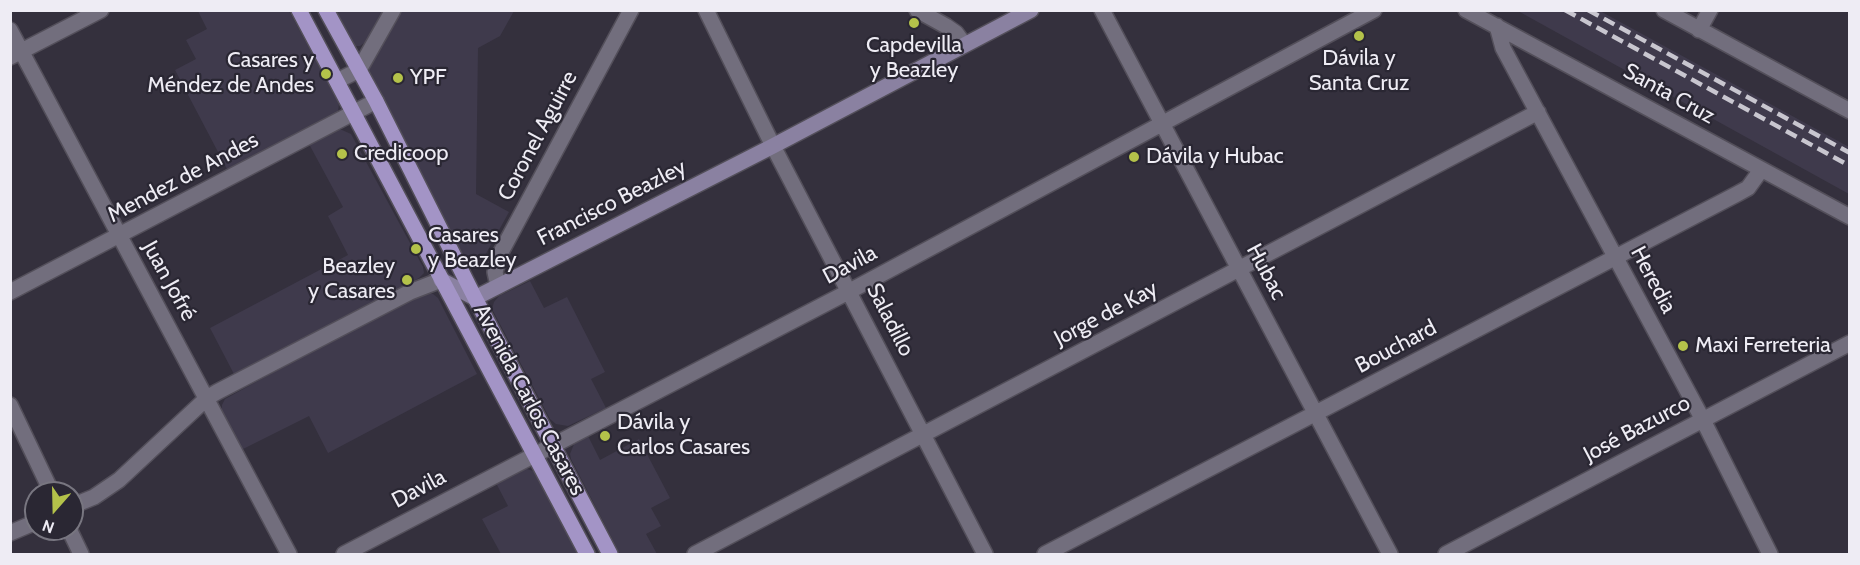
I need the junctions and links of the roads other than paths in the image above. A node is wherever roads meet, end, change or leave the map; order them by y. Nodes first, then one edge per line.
1 (101, 10) edge
2 (299, 10) edge
3 (326, 10) edge
4 (393, 10) edge
5 (631, 10) edge
6 (706, 10) edge
7 (917, 10) edge
8 (1031, 10) edge
9 (1102, 10) edge
10 (1374, 10) edge
11 (1466, 10) edge
12 (1664, 10) edge
13 (1710, 10) edge
14 (1497, 27) junction
15 (10, 30) edge
16 (1699, 30) junction
17 (964, 44) junction
18 (16, 54) edge
19 (359, 70) junction
20 (337, 81) junction
21 (376, 101) junction
22 (1850, 111) edge
23 (1538, 112) junction
24 (354, 113) junction
25 (1162, 126) junction
26 (773, 146) junction
27 (1761, 170) junction
28 (1850, 217) edge
29 (119, 237) junction
30 (1615, 256) junction
31 (1239, 269) junction
32 (441, 280) junction
33 (498, 286) junction
34 (850, 291) junction
35 (10, 292) edge
36 (475, 298) junction
37 (1850, 343) edge
38 (207, 398) junction
39 (10, 405) edge
40 (1315, 415) junction
41 (1703, 420) junction
42 (924, 435) junction
43 (552, 445) junction
44 (532, 455) junction
45 (46, 481) edge
46 (84, 501) edge
47 (24, 527) edge
48 (10, 533) edge
49 (75, 541) edge
50 (81, 555) edge
51 (289, 555) edge
52 (344, 555) edge
53 (587, 555) edge
54 (610, 555) edge
55 (695, 555) edge
56 (985, 555) edge
57 (1045, 555) edge
58 (1390, 555) edge
59 (1446, 555) edge
60 (1770, 555) edge

1 - 18 street
2 - 20 main road, Avenida Carlos Casares
3 - 19 main road, Avenida Carlos Casares
4 - 19 street
5 - 33 street, Coronel Aguirre
6 - 26 street, Saladillo
7 - 17 street
8 - 17 street, Francisco Beazley
9 - 25 street, Hubac
10 - 25 street, Davila
11 - 14 street, Santa Cruz
12 - 16 street
13 - 16 street
14 - 23 street, Heredia
14 - 27 street, Santa Cruz
15 - 18 street, Juan Jofré
16 - 22 street
17 - 26 street, Francisco Beazley
18 - 29 street, Juan Jofré
19 - 20 street
19 - 21 main road, Avenida Carlos Casares
20 - 24 main road, Avenida Carlos Casares
21 - 24 street, Mendez de Andes
21 - 36 main road, Avenida Carlos Casares
23 - 30 street, Heredia
23 - 31 street, Jorge de Kay
24 - 29 street, Mendez de Andes
24 - 32 main road, Avenida Carlos Casares
25 - 31 street, Hubac
25 - 34 street, Davila
26 - 33 street, Francisco Beazley
26 - 34 street, Saladillo
27 - 28 street, Santa Cruz
27 - 30 street, Bouchard
29 - 35 street, Mendez de Andes
29 - 38 street, Juan Jofré
30 - 40 street, Bouchard
30 - 41 street, Heredia
31 - 40 street, Hubac
31 - 42 street, Jorge de Kay
32 - 36 street
32 - 38 street
32 - 44 main road, Avenida Carlos Casares
33 - 36 street, Francisco Beazley
34 - 42 street, Saladillo
34 - 43 street, Davila
36 - 43 main road, Avenida Carlos Casares
37 - 41 street, José Bazurco
38 - 46 street
38 - 51 street, Juan Jofré
39 - 45 street
40 - 57 street, Bouchard
40 - 58 street, Hubac
41 - 59 street, José Bazurco
41 - 60 street, Heredia
42 - 55 street, Jorge de Kay
42 - 56 street, Saladillo
43 - 44 street, Davila
43 - 54 main road, Avenida Carlos Casares
44 - 52 street, Davila
44 - 53 main road, Avenida Carlos Casares
47 - 48 street
49 - 50 street

